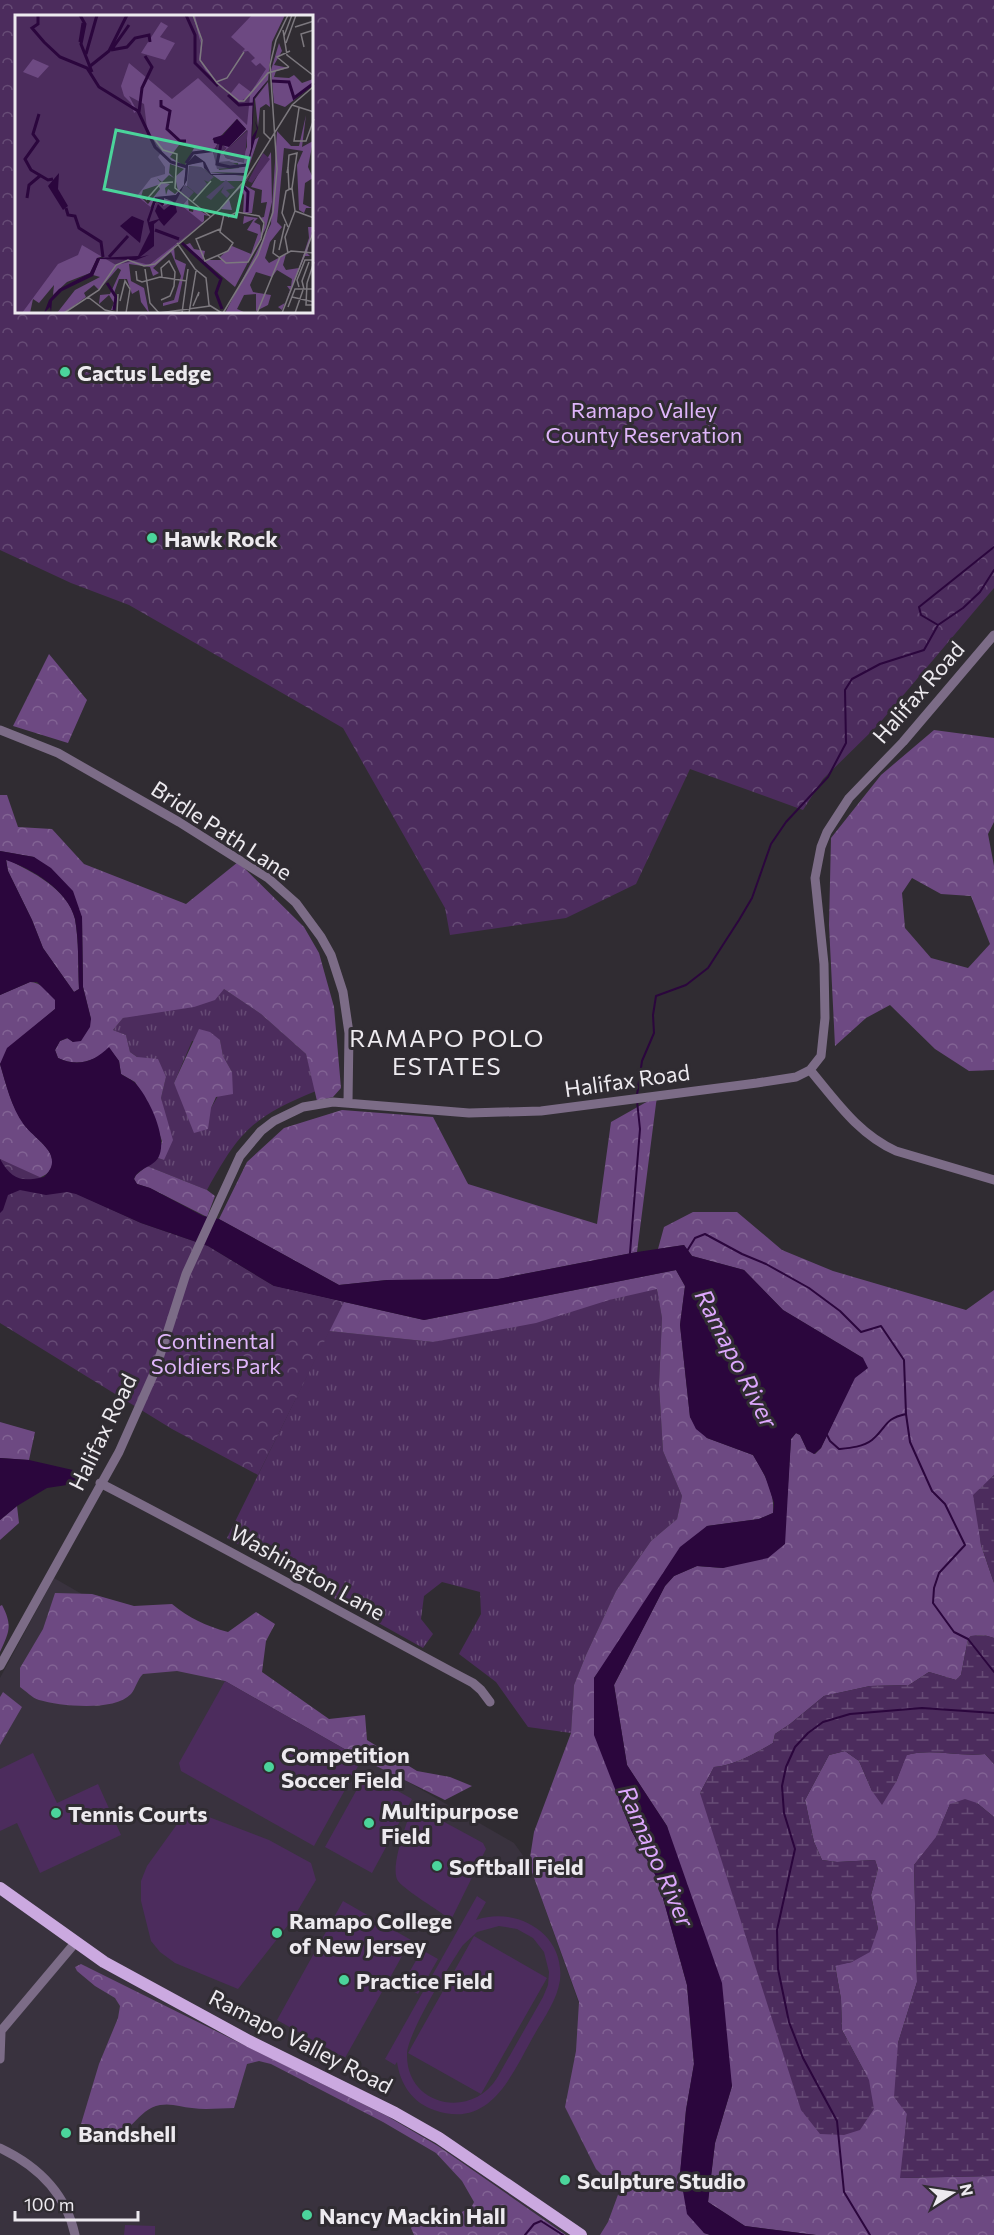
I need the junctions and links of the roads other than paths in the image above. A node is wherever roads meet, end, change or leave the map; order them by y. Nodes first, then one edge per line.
1 (994, 635) edge
2 (0, 730) edge
3 (810, 1070) junction
4 (348, 1102) junction
5 (994, 1180) edge
6 (100, 1484) junction
7 (0, 1666) edge
8 (490, 1702) dead end
9 (0, 1888) edge
10 (75, 1943) junction
11 (0, 2032) edge
12 (0, 2059) edge
13 (0, 2148) edge
14 (75, 2235) edge
15 (581, 2235) edge

1 - 3 street, Halifax Road
2 - 4 street, Bridle Path Lane
3 - 4 street, Halifax Road
3 - 5 street
4 - 6 street, Halifax Road
6 - 7 street, Halifax Road
6 - 8 street, Washington Lane
9 - 10 main road, Ramapo Valley Road
10 - 11 street
10 - 15 main road, Ramapo Valley Road
11 - 12 street
13 - 14 street

